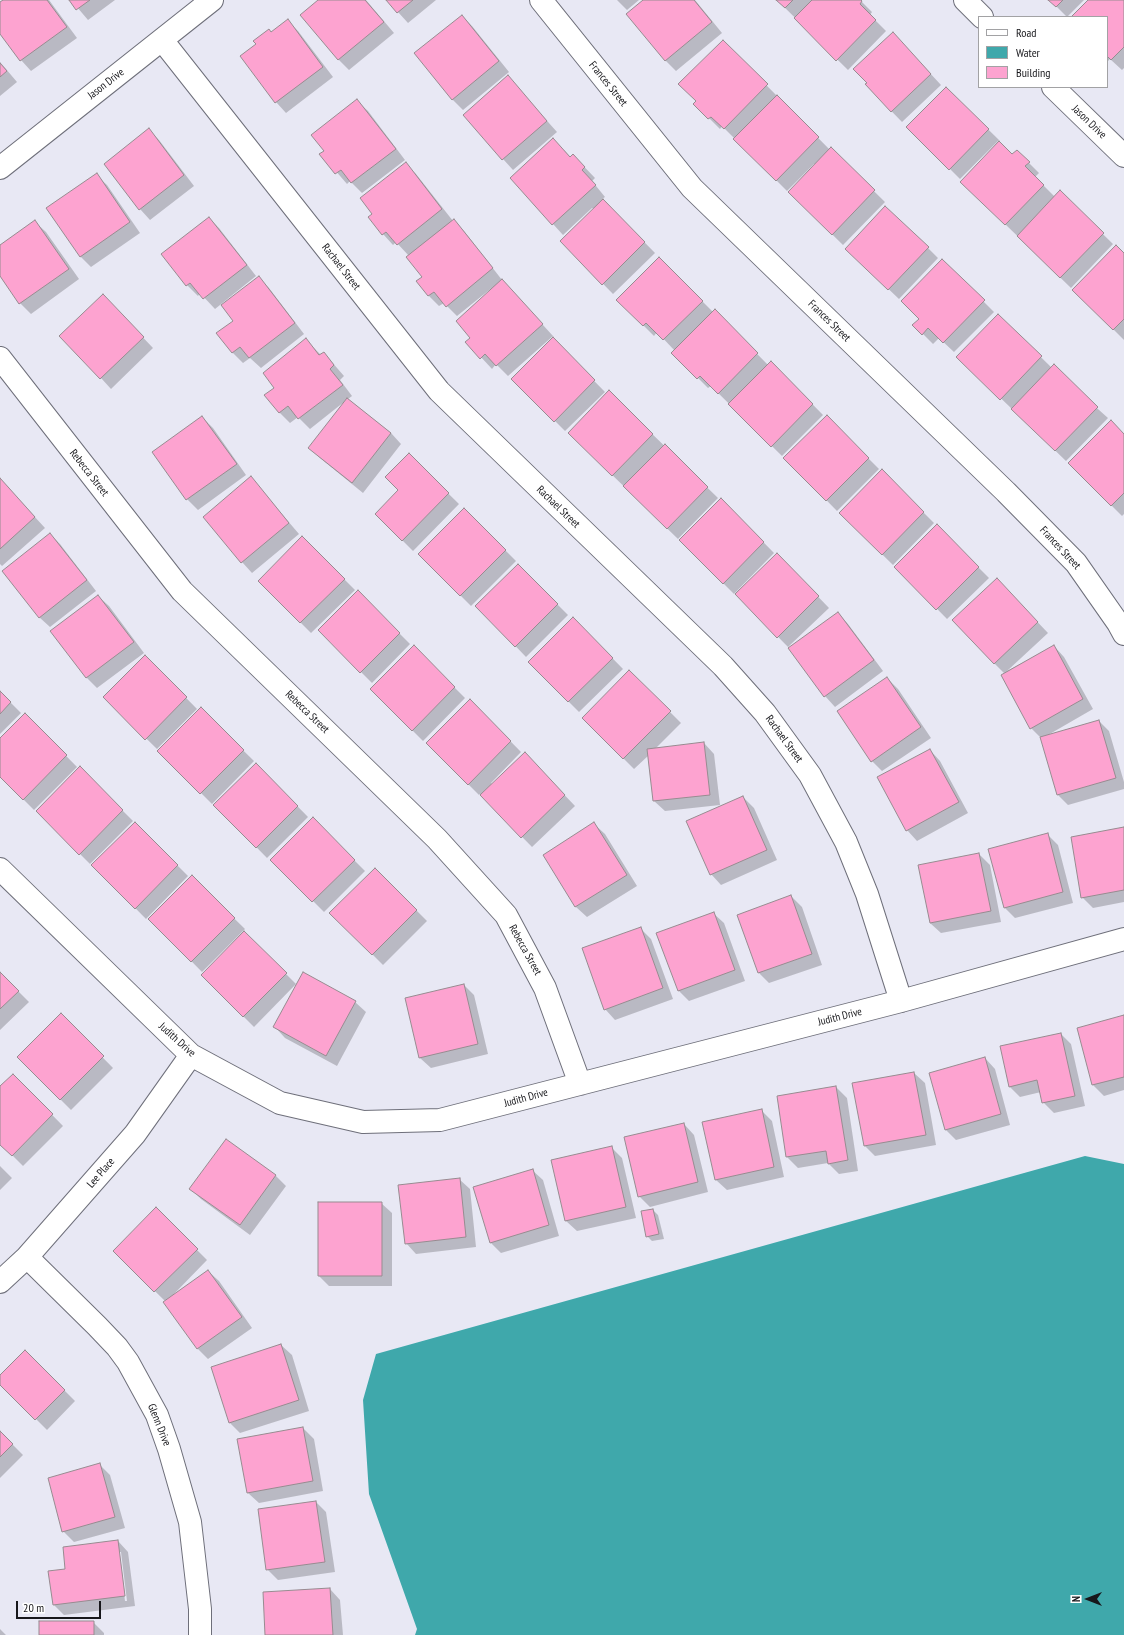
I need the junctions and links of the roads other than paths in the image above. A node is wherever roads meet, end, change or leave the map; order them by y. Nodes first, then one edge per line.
1 (212, 0) edge
2 (541, 0) edge
3 (965, 0) edge
4 (981, 16) edge
5 (162, 40) junction
6 (1054, 88) edge
7 (1124, 156) edge
8 (0, 168) edge
9 (0, 358) edge
10 (1124, 634) edge
11 (0, 868) edge
12 (1124, 939) edge
13 (901, 1001) junction
14 (191, 1055) junction
15 (580, 1084) junction
16 (27, 1257) junction
17 (0, 1282) edge
18 (200, 1635) edge

1 - 5 street, Jason Drive
2 - 10 street, Frances Street
3 - 4 street
5 - 8 street, Jason Drive
5 - 13 street, Rachael Street
6 - 7 street, Jason Drive
9 - 15 street, Rebecca Street
11 - 14 street, Judith Drive
12 - 13 street, Judith Drive
13 - 15 street, Judith Drive
14 - 15 street, Judith Drive
14 - 16 street, Lee Place
16 - 17 street, Lee Place
16 - 18 street, Glenn Drive

